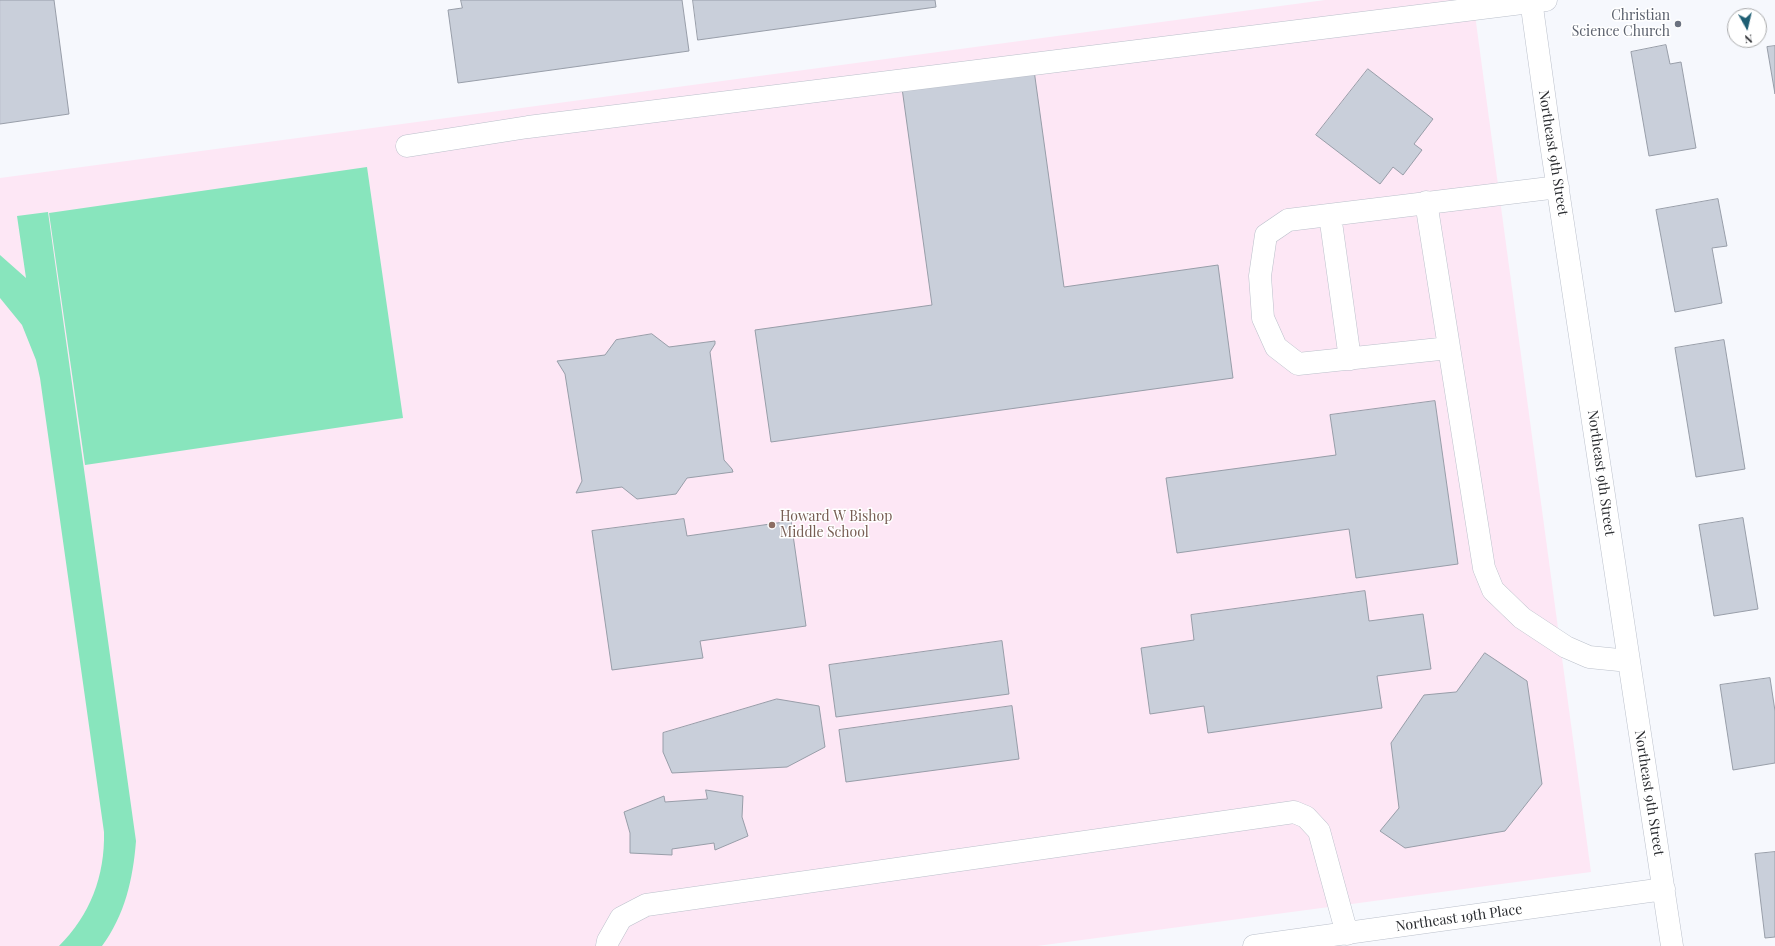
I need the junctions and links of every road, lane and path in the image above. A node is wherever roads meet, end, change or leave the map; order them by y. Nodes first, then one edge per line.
1 (1536, 1) edge
2 (408, 146) dead end
3 (1558, 187) junction
4 (1426, 202) junction
5 (1330, 215) junction
6 (1449, 348) junction
7 (1350, 358) junction
8 (1629, 661) junction
9 (1664, 889) junction
10 (1347, 934) junction
11 (607, 946) edge
12 (1254, 946) edge
13 (1672, 946) edge

1 - 2 street
1 - 3 street, Northeast 9th Street
3 - 4 street
3 - 8 street, Northeast 9th Street
4 - 5 street
4 - 6 street
5 - 7 street
5 - 7 street
6 - 7 street
6 - 8 street
8 - 9 street, Northeast 9th Street
9 - 10 street, Northeast 19th Place
9 - 13 street, Northeast 9th Street
10 - 11 street
10 - 12 street, Northeast 19th Place

